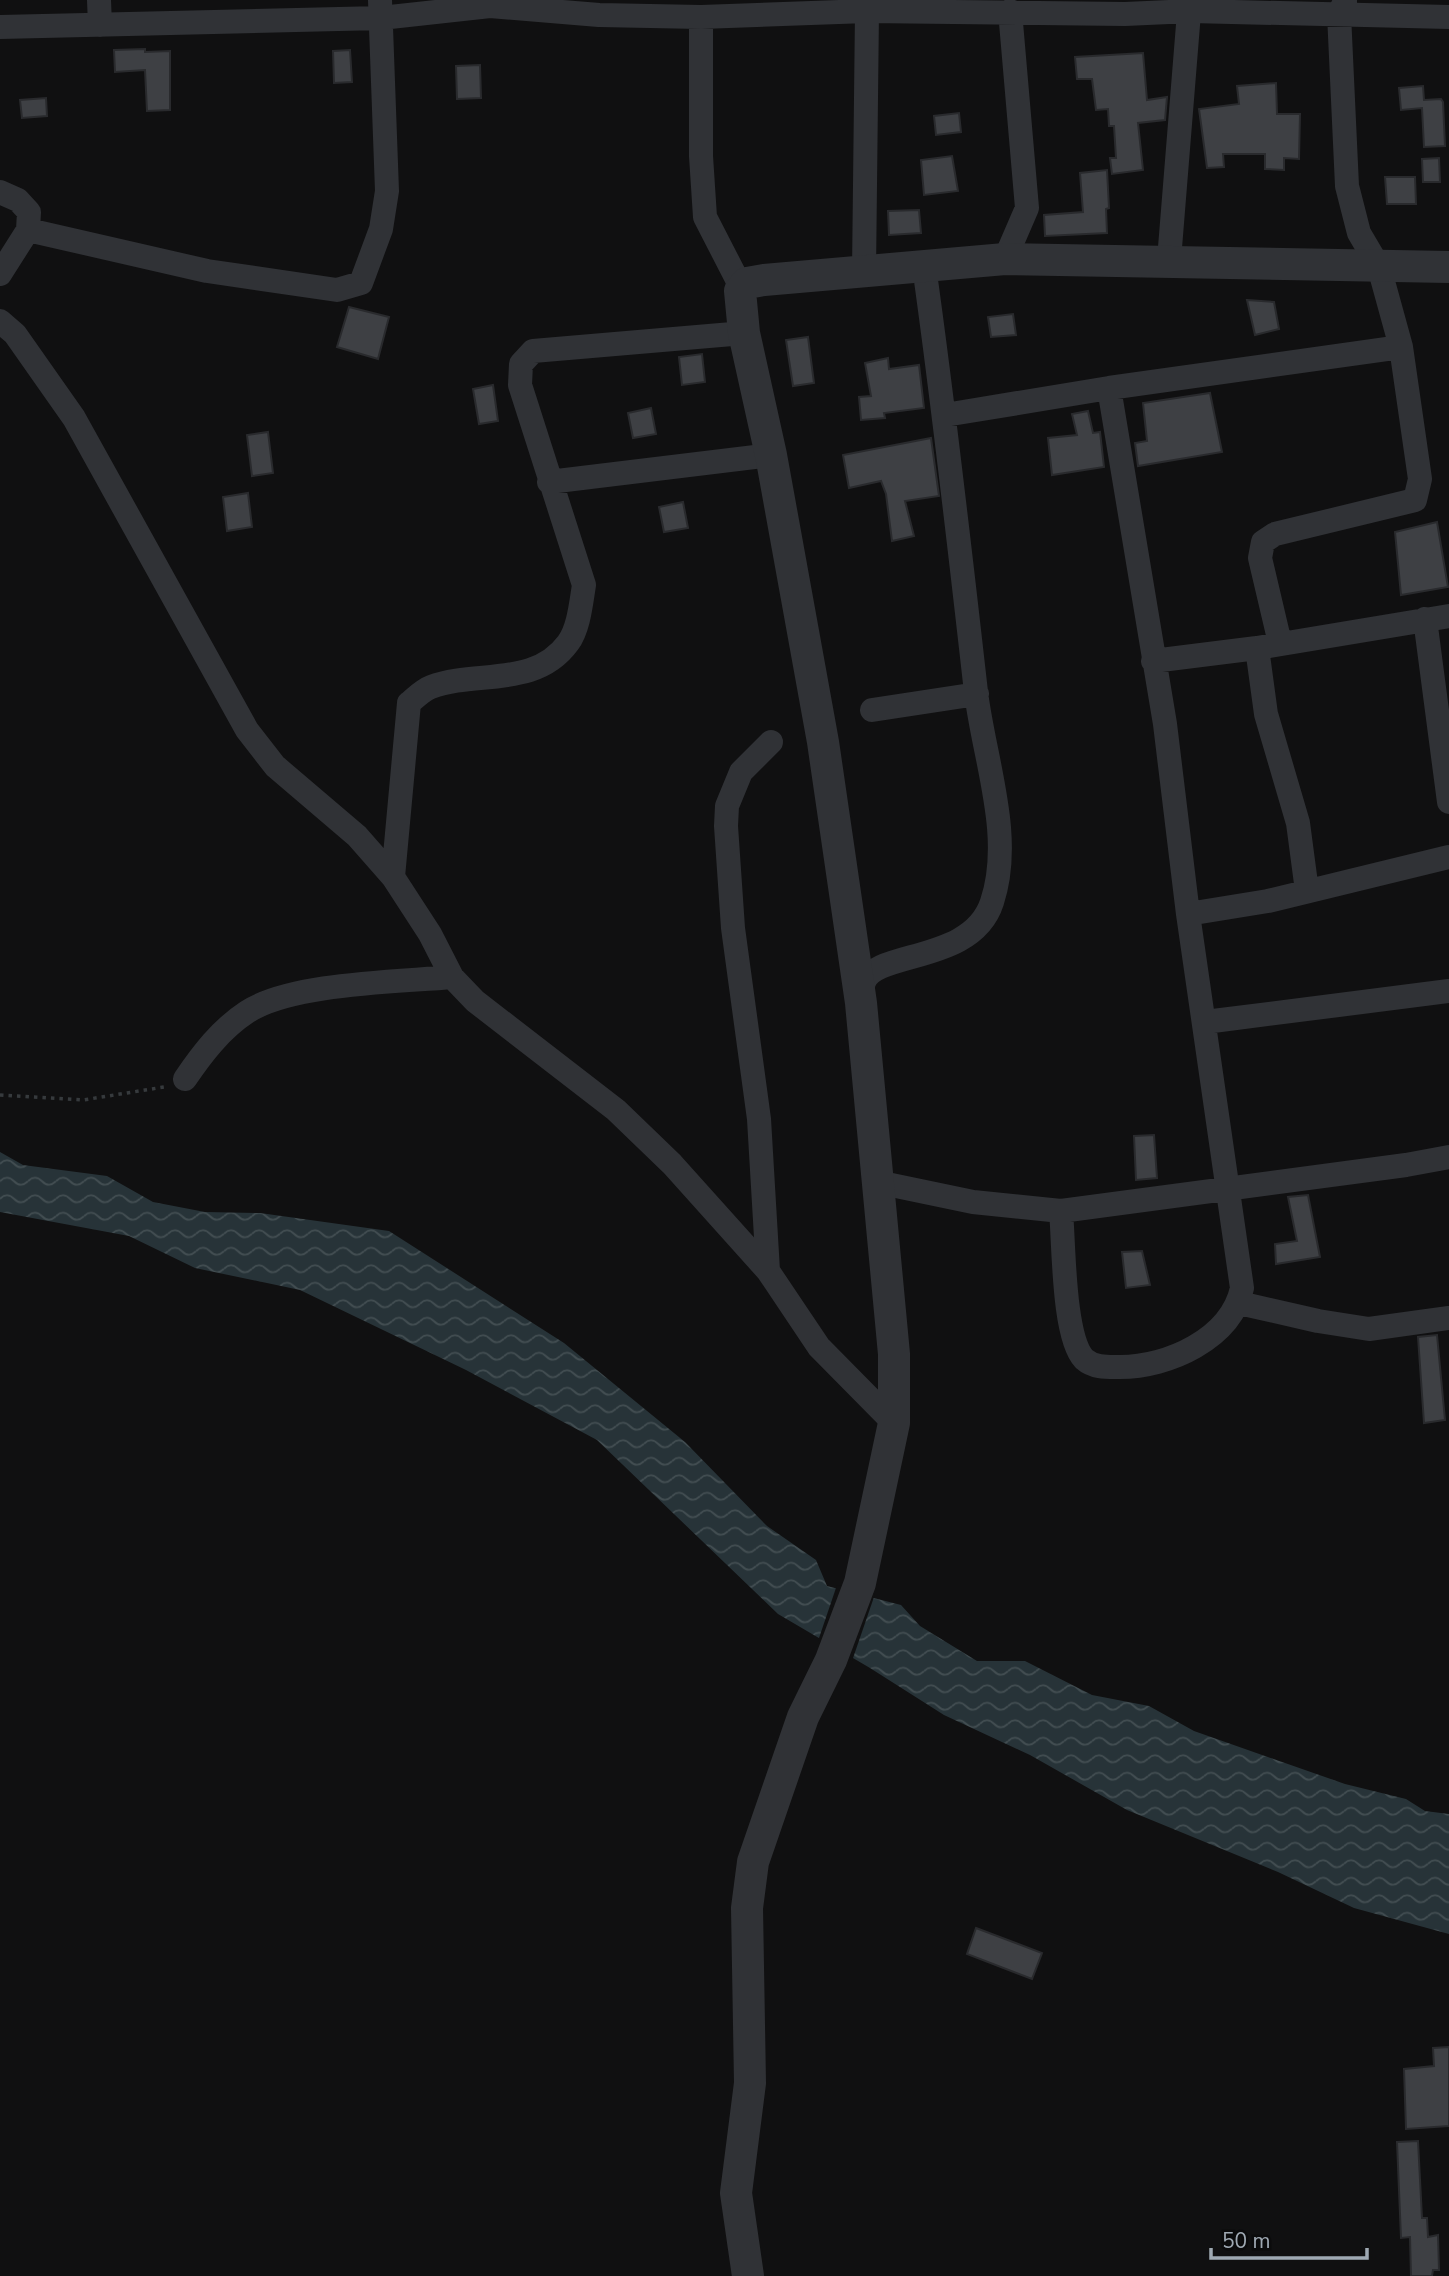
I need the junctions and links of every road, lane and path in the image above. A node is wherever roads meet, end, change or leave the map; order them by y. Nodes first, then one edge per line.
1 (99, 0) edge
2 (1095, 0) edge
3 (1191, 5) edge
4 (1342, 7) edge
5 (597, 8) edge
6 (381, 9) edge
7 (867, 11) junction
8 (1010, 11) junction
9 (1125, 14) junction
10 (701, 17) junction
11 (1449, 17) edge
12 (100, 25) junction
13 (0, 27) edge
14 (0, 192) edge
15 (28, 230) junction
16 (1005, 259) junction
17 (1169, 260) junction
18 (924, 266) junction
19 (1379, 267) junction
20 (1449, 267) edge
21 (864, 272) junction
22 (0, 274) edge
23 (741, 288) junction
24 (0, 321) edge
25 (744, 333) junction
26 (1401, 347) junction
27 (1109, 388) junction
28 (945, 415) junction
29 (771, 455) junction
30 (549, 482) junction
31 (1437, 617) edge
32 (1268, 646) junction
33 (1153, 661) junction
34 (976, 694) junction
35 (872, 710) dead end
36 (771, 742) dead end
37 (1449, 802) edge
38 (1449, 857) edge
39 (393, 877) junction
40 (1307, 891) junction
41 (1188, 914) junction
42 (452, 977) junction
43 (1449, 991) edge
44 (861, 1003) junction
45 (1205, 1022) junction
46 (185, 1079) joint
47 (0, 1095) edge
48 (1449, 1157) edge
49 (877, 1182) junction
50 (1228, 1189) junction
51 (1061, 1211) junction
52 (768, 1271) junction
53 (1239, 1303) junction
54 (1449, 1318) edge
55 (894, 1423) junction
56 (748, 2276) edge

1 - 12 street
2 - 9 street
3 - 4 street
3 - 9 street
3 - 17 street
4 - 11 street
4 - 19 street
5 - 6 street
5 - 10 street
6 - 12 street
6 - 15 street
7 - 8 street
7 - 10 street
7 - 21 street
8 - 9 street
8 - 16 street
10 - 23 street
12 - 13 street
14 - 15 street
15 - 22 street
16 - 17 street
16 - 18 street
17 - 19 street
18 - 21 street
18 - 28 street
19 - 20 street
19 - 26 street
21 - 23 street
23 - 25 street
24 - 39 street
25 - 29 street
25 - 30 street
26 - 27 street
26 - 32 street
27 - 28 street
27 - 33 street
28 - 34 street
29 - 30 street
29 - 44 street
30 - 39 street
31 - 32 street
31 - 37 street
32 - 33 street
32 - 40 street
33 - 41 street
34 - 35 street
34 - 44 street
36 - 52 street
38 - 40 street
39 - 42 street
40 - 41 street
41 - 45 street
42 - 46 street
42 - 52 street
43 - 45 street
44 - 49 street
45 - 50 street
46 - 47 path
48 - 50 street
49 - 51 street
49 - 55 street
50 - 51 street
50 - 53 street
51 - 53 street
52 - 55 street
53 - 54 street
55 - 56 street

